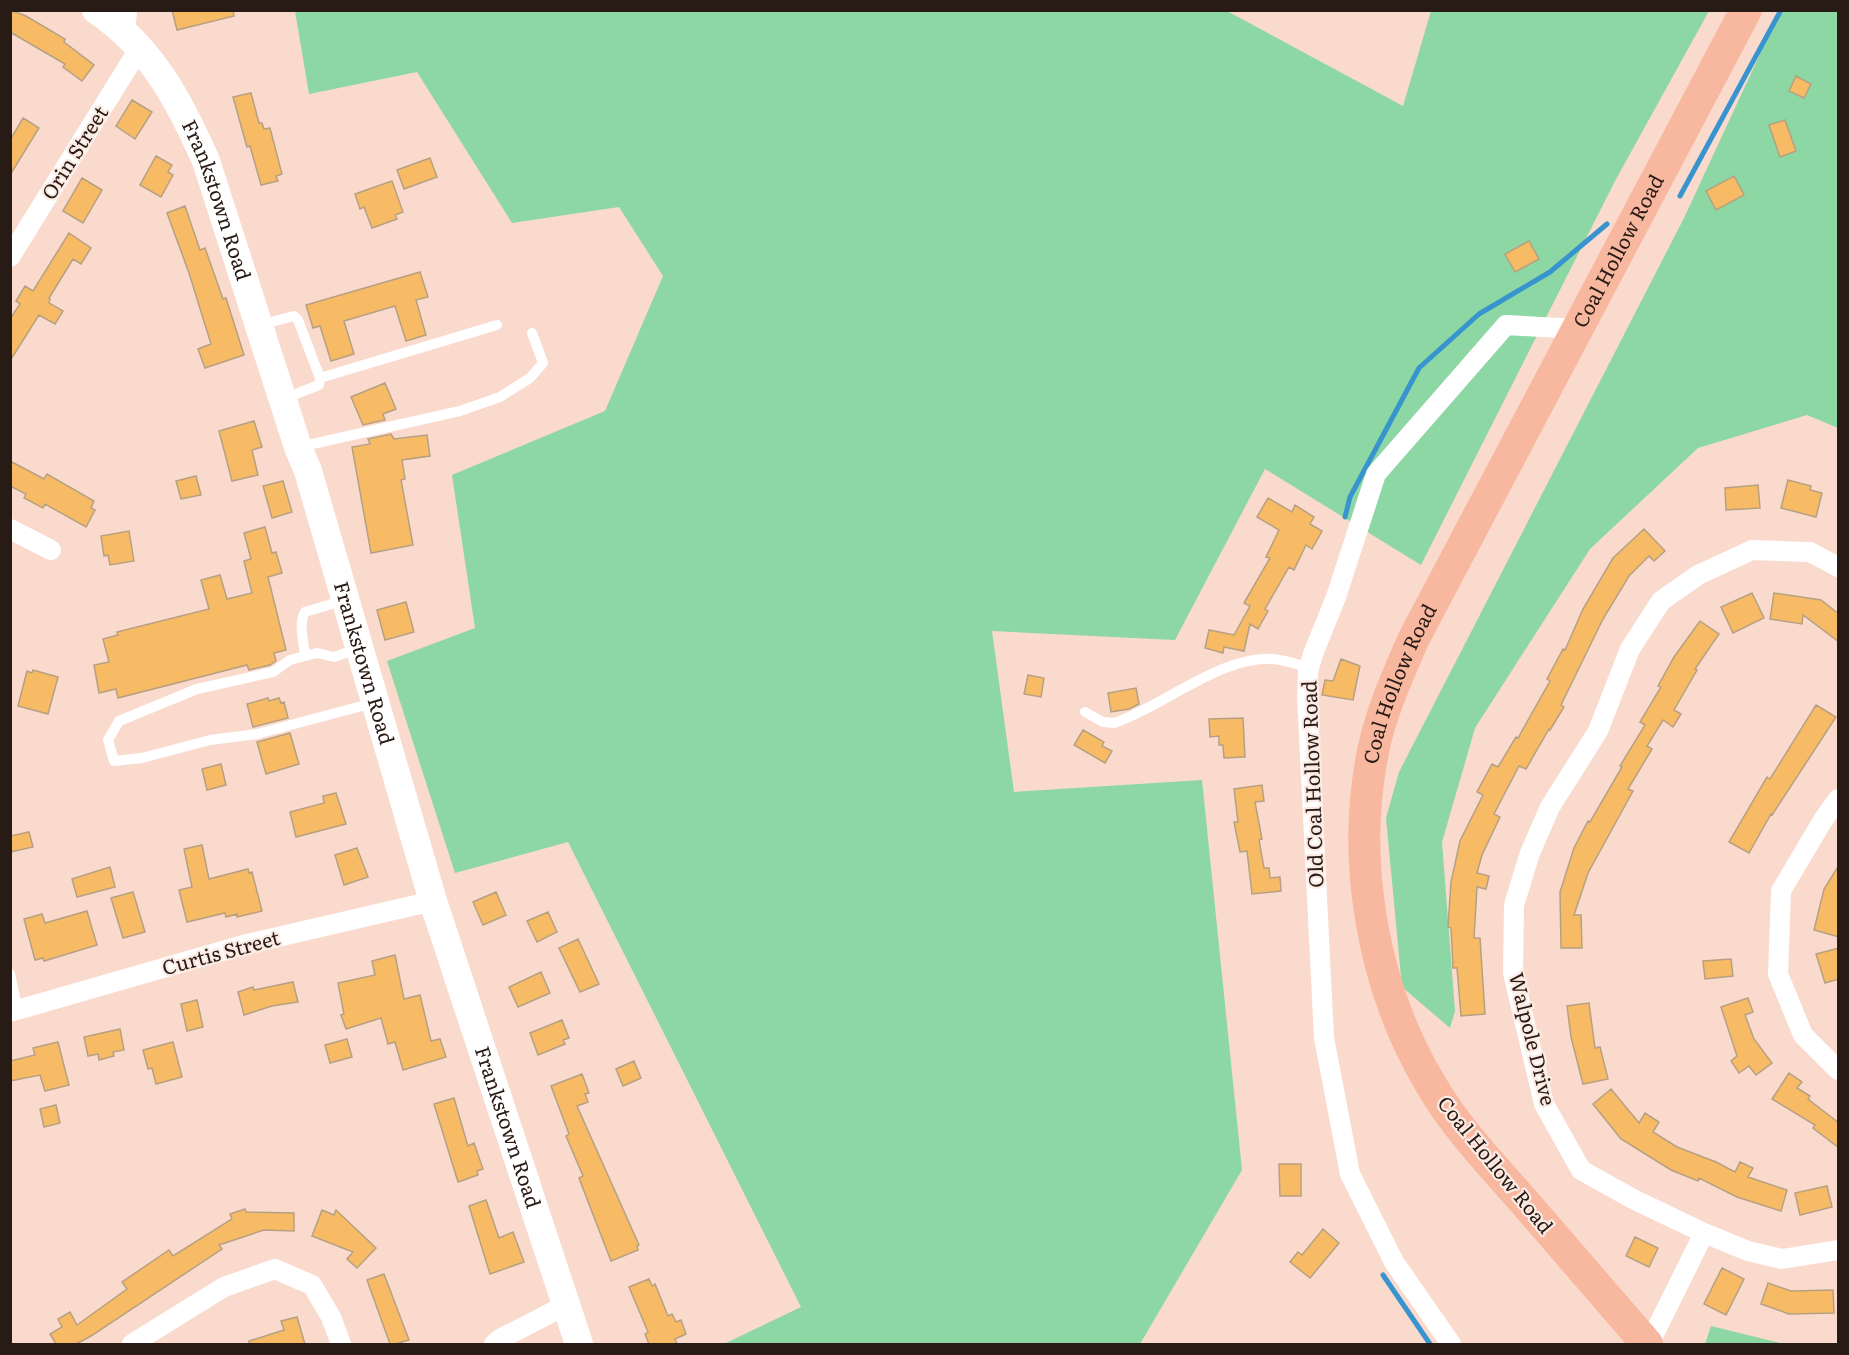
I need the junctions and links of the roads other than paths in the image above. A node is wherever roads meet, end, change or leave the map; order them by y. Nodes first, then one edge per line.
1 (96, 10) edge
2 (1746, 10) edge
3 (131, 31) edge
4 (10, 257) edge
5 (497, 325) dead end
6 (260, 326) junction
7 (1578, 329) junction
8 (532, 333) dead end
9 (320, 378) junction
10 (283, 399) junction
11 (298, 447) junction
12 (10, 529) edge
13 (51, 550) dead end
14 (1839, 567) edge
15 (345, 600) junction
16 (359, 648) junction
17 (305, 656) junction
18 (1309, 668) junction
19 (375, 702) junction
20 (1085, 712) dead end
21 (1839, 799) edge
22 (433, 901) junction
23 (10, 974) edge
24 (14, 1011) edge
25 (1839, 1070) edge
26 (1704, 1233) junction
27 (1839, 1251) edge
28 (566, 1305) junction
29 (132, 1344) edge
30 (341, 1344) edge
31 (494, 1344) edge
32 (579, 1344) edge
33 (1451, 1344) edge
34 (1648, 1344) edge

1 - 3 main road, Frankstown Road
2 - 7 main road, Coal Hollow Road
3 - 4 street, Orin Street
3 - 6 main road, Frankstown Road
5 - 9 lane
6 - 9 lane
6 - 10 main road, Frankstown Road
7 - 18 street, Old Coal Hollow Road
7 - 34 main road, Coal Hollow Road
8 - 11 lane
9 - 10 lane
10 - 11 main road, Frankstown Road
11 - 15 main road, Frankstown Road
12 - 13 street
14 - 26 street, Walpole Drive
15 - 16 main road, Frankstown Road
15 - 17 lane
16 - 17 lane
16 - 19 main road, Frankstown Road
17 - 19 lane
18 - 20 lane
18 - 33 street, Old Coal Hollow Road
19 - 22 main road, Frankstown Road
21 - 25 street
22 - 24 street, Curtis Street
22 - 28 main road, Frankstown Road
23 - 24 lane
26 - 27 street, Walpole Drive
26 - 34 street
28 - 31 street
28 - 32 main road, Frankstown Road
29 - 30 street

